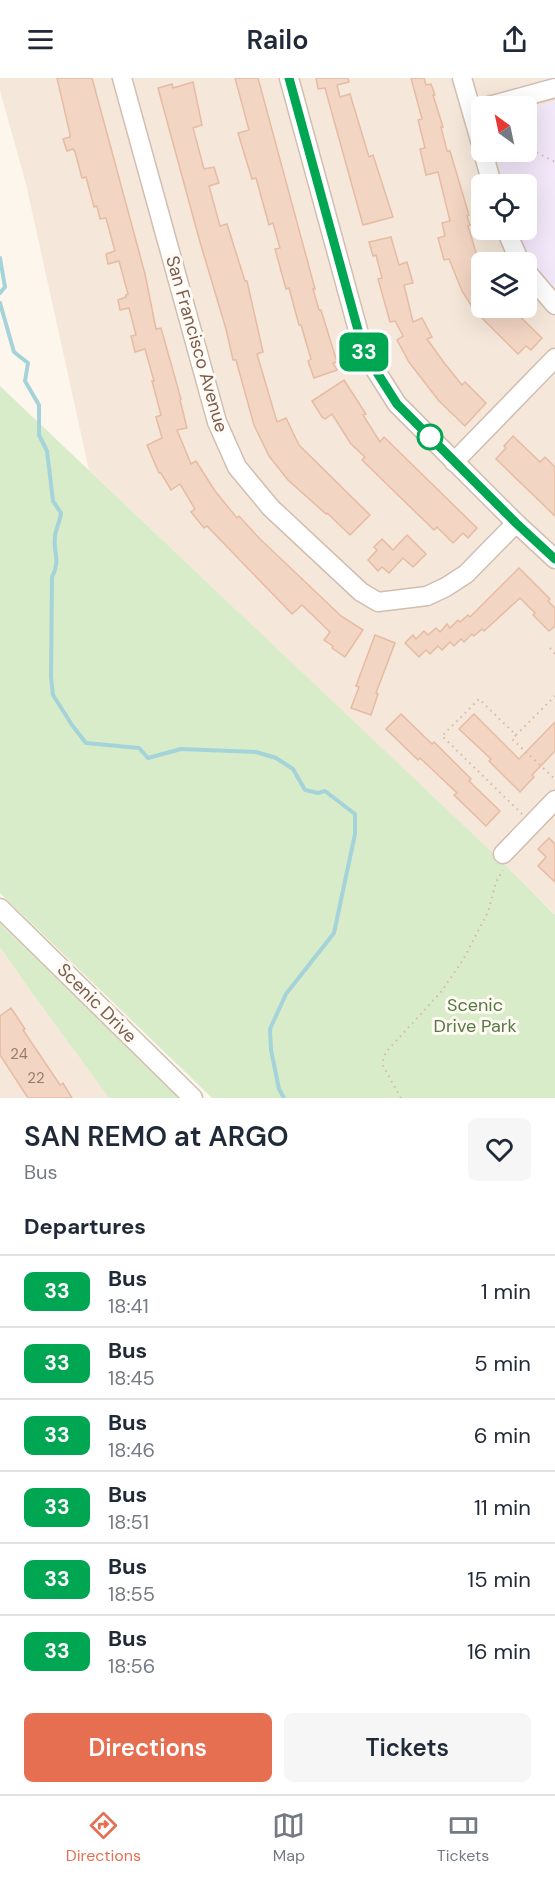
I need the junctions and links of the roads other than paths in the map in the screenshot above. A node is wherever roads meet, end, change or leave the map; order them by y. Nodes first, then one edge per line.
1 (122, 78) edge
2 (289, 78) edge
3 (462, 78) edge
4 (555, 88) edge
5 (526, 96) edge
6 (471, 99) edge
7 (537, 284) edge
8 (555, 305) edge
9 (555, 358) edge
10 (454, 462) junction
11 (516, 523) junction
12 (555, 559) edge
13 (555, 800) edge
14 (503, 854) road end
15 (0, 908) edge
16 (193, 1098) edge

1 - 11 street, San Francisco Avenue
2 - 10 street
3 - 6 street
4 - 5 street
7 - 8 street
9 - 10 street
10 - 11 street
11 - 12 street
13 - 14 street
15 - 16 street, Scenic Drive

